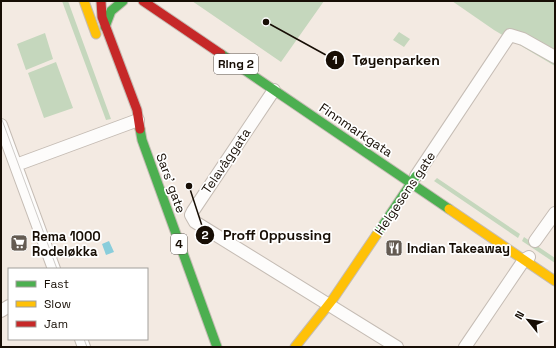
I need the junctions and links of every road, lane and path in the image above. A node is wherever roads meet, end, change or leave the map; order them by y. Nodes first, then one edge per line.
1 (84, 1) edge
2 (101, 1) edge
3 (123, 1) edge
4 (143, 1) edge
5 (157, 1) edge
6 (105, 27) junction
7 (99, 43) dead end
8 (555, 57) edge
9 (261, 70) dead end
10 (274, 90) junction
11 (131, 120) junction
12 (1, 125) edge
13 (16, 166) junction
14 (405, 168) dead end
15 (414, 179) junction
16 (469, 211) dead end
17 (555, 213) edge
18 (535, 241) dead end
19 (522, 247) dead end
20 (529, 258) junction
21 (54, 268) edge
22 (555, 269) edge
23 (555, 281) edge
24 (329, 305) junction
25 (217, 347) edge
26 (295, 347) edge
27 (397, 347) edge
28 (465, 347) edge

1 - 7 main road
2 - 6 main road, Sars' gate / 4
3 - 6 main road
4 - 10 main road, Finnmarkgata / Ring 2
5 - 9 main road, Ring 2
6 - 11 main road, Sars' gate / 4
8 - 15 street, Helgesens gate
10 - 15 main road, Finnmarkgata / Ring 2
10 - 24 street, Telavåggata
11 - 13 street
11 - 25 main road, Sars' gate / 4
12 - 13 street
13 - 21 street
14 - 15 main road, Finnmarkgata / Ring 2
15 - 16 main road, Finnmarkgata / Ring 2
15 - 20 main road, Finnmarkgata / Ring 2
15 - 24 main road, Helgesens gate
17 - 18 street
19 - 20 main road, Finnmarkgata / Ring 2
20 - 22 main road, Finnmarkgata
20 - 23 main road, Finnmarkgata / Ring 2
20 - 28 street
24 - 26 main road, Helgesens gate
24 - 27 street

